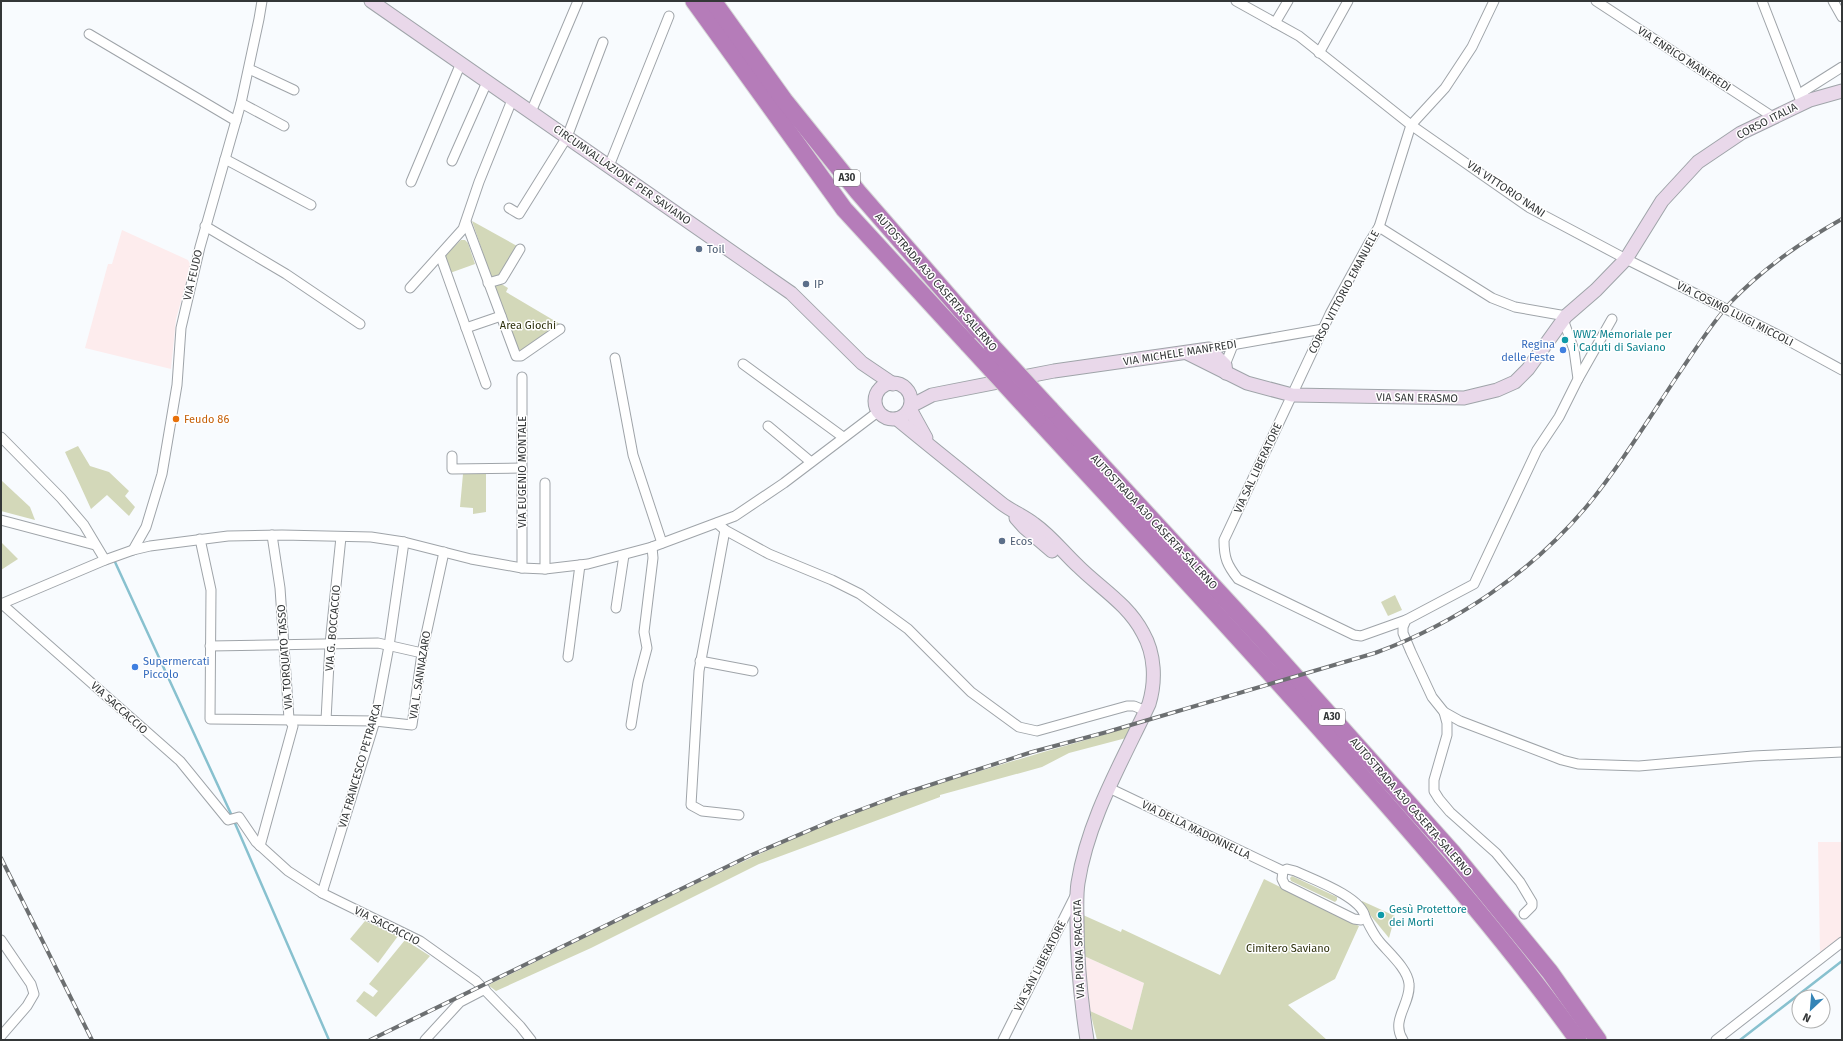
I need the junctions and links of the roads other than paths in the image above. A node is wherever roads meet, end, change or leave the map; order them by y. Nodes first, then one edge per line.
1 (262, 1) edge
2 (371, 1) edge
3 (578, 1) edge
4 (694, 1) edge
5 (713, 1) edge
6 (1236, 1) edge
7 (1288, 1) edge
8 (1348, 1) edge
9 (1494, 1) edge
10 (1596, 1) edge
11 (1762, 1) edge
12 (1833, 1) edge
13 (669, 16) dead end
14 (1842, 17) edge
15 (1276, 23) junction
16 (89, 34) dead end
17 (603, 42) dead end
18 (1319, 53) junction
19 (461, 63) junction
20 (1842, 66) edge
21 (249, 69) junction
22 (487, 82) junction
23 (294, 90) dead end
24 (1842, 91) edge
25 (512, 100) junction
26 (1806, 102) junction
27 (241, 103) junction
28 (531, 112) junction
29 (1773, 117) junction
30 (236, 121) junction
31 (1411, 125) junction
32 (284, 126) dead end
33 (567, 137) junction
34 (225, 159) junction
35 (452, 161) dead end
36 (609, 166) junction
37 (411, 182) dead end
38 (311, 205) dead end
39 (509, 208) dead end
40 (466, 222) junction
41 (206, 226) junction
42 (1379, 228) junction
43 (520, 249) dead end
44 (440, 255) junction
45 (1626, 259) junction
46 (488, 283) junction
47 (410, 288) dead end
48 (500, 316) junction
49 (1565, 318) junction
50 (1612, 320) dead end
51 (360, 324) dead end
52 (466, 328) junction
53 (560, 329) dead end
54 (1323, 329) junction
55 (1233, 345) junction
56 (1209, 349) junction
57 (1187, 353) junction
58 (615, 358) dead end
59 (862, 363) junction
60 (743, 364) dead end
61 (1210, 364) junction
62 (1225, 369) junction
63 (1842, 370) edge
64 (522, 377) dead end
65 (1578, 379) junction
66 (486, 384) dead end
67 (892, 384) junction
68 (907, 390) junction
69 (877, 394) junction
70 (932, 395) junction
71 (1292, 395) junction
72 (910, 407) junction
73 (878, 411) junction
74 (1043, 414) junction
75 (896, 419) junction
76 (768, 426) dead end
77 (1, 437) edge
78 (843, 437) junction
79 (933, 448) junction
80 (452, 456) dead end
81 (811, 462) junction
82 (522, 468) junction
83 (545, 483) dead end
84 (1, 520) edge
85 (717, 523) junction
86 (146, 527) junction
87 (725, 530) junction
88 (272, 535) junction
89 (341, 537) junction
90 (200, 539) junction
91 (404, 542) junction
92 (662, 543) junction
93 (95, 545) junction
94 (150, 546) junction
95 (652, 547) junction
96 (133, 550) junction
97 (444, 552) junction
98 (624, 555) junction
99 (105, 560) junction
100 (580, 565) junction
101 (522, 568) junction
102 (545, 568) junction
103 (1, 604) edge
104 (616, 608) dead end
105 (1406, 620) junction
106 (283, 644) junction
107 (330, 644) junction
108 (210, 646) junction
109 (389, 646) junction
110 (422, 653) junction
111 (568, 657) dead end
112 (700, 661) junction
113 (753, 670) dead end
114 (1148, 707) junction
115 (1444, 712) junction
116 (289, 719) junction
117 (326, 720) junction
118 (375, 721) junction
119 (631, 725) dead end
120 (1842, 752) edge
121 (1109, 788) junction
122 (739, 815) dead end
123 (260, 846) junction
124 (1283, 871) junction
125 (1077, 892) junction
126 (322, 893) junction
127 (1524, 914) dead end
128 (1365, 917) junction
129 (1, 940) edge
130 (1842, 942) edge
131 (485, 988) junction
132 (1, 1036) edge
133 (425, 1040) edge
134 (532, 1040) edge
135 (1003, 1040) edge
136 (1087, 1040) edge
137 (1403, 1040) edge
138 (1578, 1040) edge
139 (1598, 1040) edge
140 (1716, 1040) edge

1 - 21 street, VIA FEUDO
2 - 19 main road, CIRCUMVALLAZIONE PER SAVIANO
3 - 28 street
4 - 74 highway, AUTOSTRADA A30 CASERTA-SALERNO / A30, bridge
5 - 74 highway, AUTOSTRADA A30 CASERTA-SALERNO / A30, bridge
6 - 15 street, VIA VITTORIO NANI
7 - 15 street
8 - 18 street
9 - 31 street, CORSO VITTORIO EMANUELE
10 - 29 street, VIA ENRICO MANFREDI
11 - 26 street
12 - 14 street
13 - 36 street
15 - 18 street, VIA VITTORIO NANI
16 - 30 street
17 - 33 street
18 - 31 street, VIA VITTORIO NANI
19 - 22 main road, CIRCUMVALLAZIONE PER SAVIANO
19 - 37 street
20 - 26 street
21 - 23 street
21 - 27 street, VIA FEUDO
22 - 25 main road, CIRCUMVALLAZIONE PER SAVIANO
22 - 35 street
24 - 26 main road, CORSO ITALIA
25 - 28 main road, CIRCUMVALLAZIONE PER SAVIANO
25 - 40 street
26 - 29 main road, CORSO ITALIA
27 - 30 street, VIA FEUDO
27 - 32 street
28 - 33 main road, CIRCUMVALLAZIONE PER SAVIANO
29 - 45 main road, CORSO ITALIA
30 - 34 street, VIA FEUDO
31 - 42 street, CORSO VITTORIO EMANUELE
31 - 45 street, VIA VITTORIO NANI
33 - 36 main road, CIRCUMVALLAZIONE PER SAVIANO
33 - 39 street
34 - 38 street
34 - 41 street, VIA FEUDO
36 - 59 main road, CIRCUMVALLAZIONE PER SAVIANO
40 - 44 street
40 - 46 street
41 - 51 street
41 - 86 street, VIA FEUDO
42 - 49 street
42 - 54 street, CORSO VITTORIO EMANUELE
43 - 46 street
44 - 47 street
44 - 52 street
45 - 49 main road, VIA SAN ERASMO
45 - 63 street, VIA COSIMO LUIGI MICCOLI
46 - 48 street
48 - 52 street
48 - 53 street
49 - 65 street
49 - 71 main road, VIA SAN ERASMO
50 - 65 street
52 - 66 street
54 - 55 street, VIA MICHELE MANFREDI
54 - 71 street, CORSO VITTORIO EMANUELE
55 - 56 street, VIA MICHELE MANFREDI
55 - 62 street
56 - 57 main road, VIA MICHELE MANFREDI
56 - 61 street
56 - 62 main road, VIA SAN ERASMO
57 - 61 main road, VIA SAN ERASMO
57 - 70 main road, VIA MICHELE MANFREDI
58 - 92 street
59 - 67 main road, CIRCUMVALLAZIONE PER SAVIANO
59 - 69 main road, CIRCUMVALLAZIONE PER SAVIANO
60 - 78 street
61 - 62 main road, VIA SAN ERASMO
62 - 71 main road, VIA SAN ERASMO
64 - 82 street, VIA EUGENIO MONTALE
65 - 105 street
67 - 68 main road
67 - 69 main road
68 - 70 main road
68 - 72 main road
69 - 73 main road
70 - 72 main road
71 - 105 street, VIA SAL LIBERATORE
72 - 75 main road
72 - 79 main road
73 - 75 main road
73 - 78 street
74 - 138 highway, AUTOSTRADA A30 CASERTA-SALERNO / A30
74 - 139 highway, AUTOSTRADA A30 CASERTA-SALERNO / A30
75 - 79 main road, VIA PIGNA SPACCATA
76 - 81 street
77 - 93 street
78 - 81 street
79 - 114 main road, VIA PIGNA SPACCATA
80 - 82 street
81 - 85 street
82 - 101 street, VIA EUGENIO MONTALE
83 - 102 street
84 - 93 street
85 - 87 street
85 - 92 street
86 - 94 street
86 - 96 street, VIA FEUDO
87 - 112 street
87 - 114 street
88 - 89 street
88 - 90 street
88 - 106 street, VIA TORQUATO TASSO
89 - 91 street
89 - 107 street, VIA G. BOCCACCIO
90 - 94 street
90 - 108 street
91 - 97 street
91 - 109 street, VIA FRANCESCO PETRARCA
92 - 95 street
93 - 99 street
94 - 96 street
95 - 98 street
95 - 119 street
96 - 99 street
97 - 101 street
97 - 110 street, VIA L. SANNAZARO
98 - 100 street
98 - 104 street
99 - 103 street
100 - 102 street
100 - 111 street
101 - 102 street
103 - 123 street, VIA SACCACCIO
105 - 115 street
106 - 107 street
106 - 108 street
106 - 116 street, VIA TORQUATO TASSO
107 - 109 street
107 - 117 street, VIA G. BOCCACCIO
108 - 116 street, VIA L. SANNAZARO
109 - 110 street
109 - 118 street, VIA FRANCESCO PETRARCA
110 - 118 street, VIA L. SANNAZARO
112 - 113 street
112 - 122 street
114 - 121 main road, VIA PIGNA SPACCATA
115 - 120 street
115 - 127 street
116 - 117 street, VIA L. SANNAZARO
116 - 123 street, VIA TORQUATO TASSO
117 - 118 street, VIA L. SANNAZARO
118 - 126 street, VIA FRANCESCO PETRARCA
121 - 124 street, VIA DELLA MADONNELLA
121 - 125 main road, VIA PIGNA SPACCATA
123 - 126 street, VIA SACCACCIO
124 - 128 street, VIA DELLA MADONNELLA
124 - 128 street
125 - 135 street, VIA SAN LIBERATORE
125 - 136 main road, VIA PIGNA SPACCATA
126 - 131 street, VIA SACCACCIO
128 - 137 street, VIA DELLA MADONNELLA
129 - 132 street
130 - 140 street
131 - 133 street
131 - 134 street, VIA SACCACCIO

